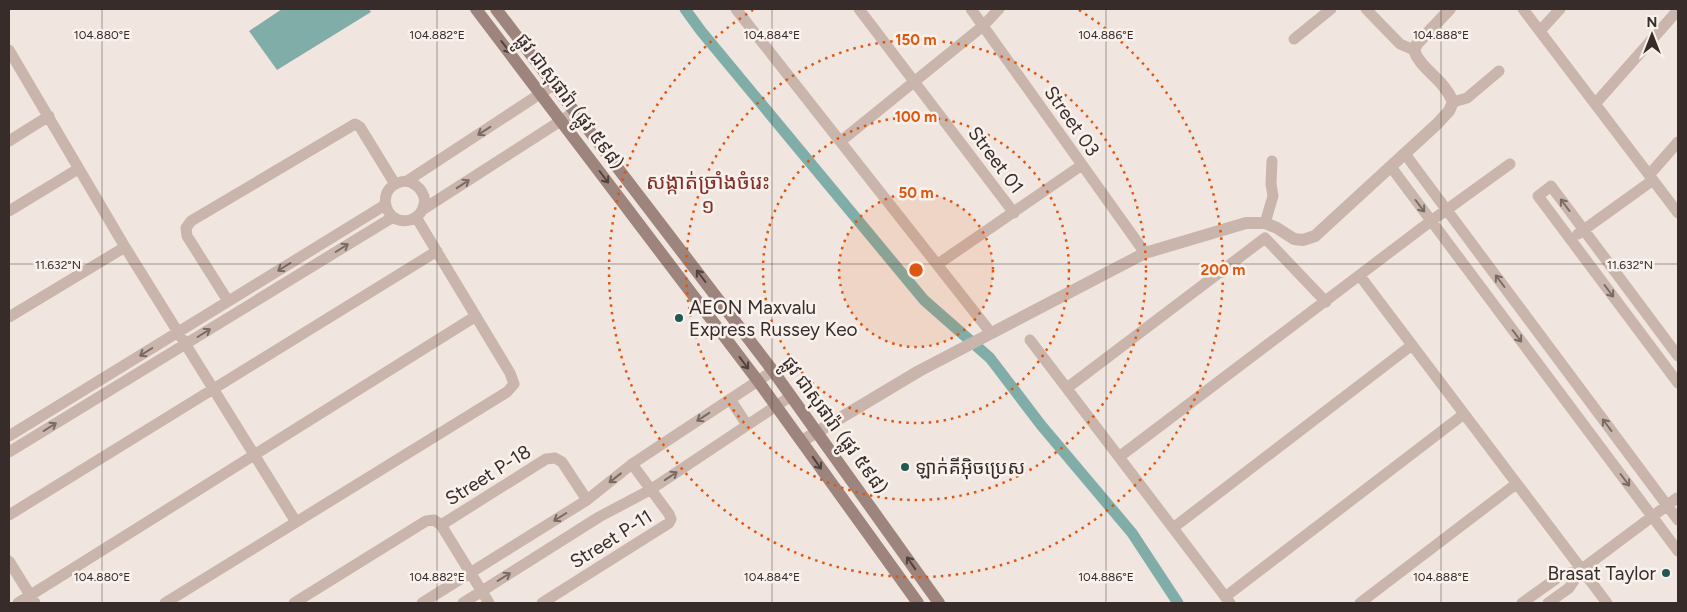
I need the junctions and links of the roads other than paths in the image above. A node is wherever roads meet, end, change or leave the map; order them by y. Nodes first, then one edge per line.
1 (476, 9) edge
2 (496, 9) edge
3 (736, 9) edge
4 (859, 9) edge
5 (971, 9) edge
6 (999, 9) edge
7 (1331, 9) edge
8 (1366, 9) edge
9 (1450, 9) edge
10 (1524, 9) edge
11 (1560, 9) edge
12 (1678, 10) edge
13 (983, 26) junction
14 (1540, 32) junction
15 (1294, 39) dead end
16 (9, 50) edge
17 (1414, 50) junction
18 (1499, 71) dead end
19 (915, 82) junction
20 (555, 84) junction
21 (541, 93) junction
22 (1453, 102) junction
23 (1595, 104) junction
24 (576, 111) junction
25 (49, 116) junction
26 (562, 120) junction
27 (9, 141) edge
28 (841, 141) junction
29 (1678, 142) edge
30 (602, 147) junction
31 (1405, 154) junction
32 (589, 157) junction
33 (1272, 161) dead end
34 (1510, 164) dead end
35 (1082, 165) junction
36 (1391, 166) junction
37 (78, 169) junction
38 (1651, 177) junction
39 (401, 182) junction
40 (385, 205) junction
41 (1446, 209) junction
42 (9, 211) edge
43 (1014, 213) junction
44 (1678, 213) edge
45 (419, 214) junction
46 (393, 217) junction
47 (1431, 220) junction
48 (1265, 223) junction
49 (1584, 230) junction
50 (1571, 239) junction
51 (125, 247) junction
52 (437, 251) junction
53 (1145, 253) junction
54 (938, 264) junction
55 (1360, 276) junction
56 (228, 301) junction
57 (1326, 302) junction
58 (476, 316) junction
59 (9, 317) edge
60 (178, 332) junction
61 (988, 335) junction
62 (1666, 339) junction
63 (1030, 340) dead end
64 (185, 344) junction
65 (1412, 345) junction
66 (1652, 348) junction
67 (1554, 353) junction
68 (1678, 356) edge
69 (1539, 364) junction
70 (773, 371) junction
71 (758, 381) junction
72 (1678, 383) edge
73 (1067, 388) junction
74 (214, 390) junction
75 (791, 396) junction
76 (730, 399) junction
77 (776, 405) junction
78 (1464, 414) junction
79 (747, 424) junction
80 (816, 431) junction
81 (9, 436) edge
82 (802, 441) junction
83 (1627, 451) junction
84 (9, 452) edge
85 (254, 454) junction
86 (1119, 458) junction
87 (1612, 463) junction
88 (632, 464) junction
89 (1516, 484) junction
90 (652, 492) junction
91 (1678, 496) edge
92 (587, 500) junction
93 (1667, 505) junction
94 (9, 515) edge
95 (1652, 516) junction
96 (1678, 520) edge
97 (296, 522) junction
98 (441, 525) junction
99 (1173, 528) junction
100 (1678, 551) edge
101 (9, 561) edge
102 (1582, 569) junction
103 (470, 573) junction
104 (924, 582) junction
105 (482, 591) junction
106 (910, 591) junction
107 (32, 599) edge
108 (1228, 600) edge
109 (18, 603) edge
110 (165, 603) edge
111 (294, 603) edge
112 (422, 603) edge
113 (463, 603) edge
114 (489, 603) edge
115 (542, 603) edge
116 (918, 603) edge
117 (939, 603) edge
118 (1360, 603) edge
119 (1522, 603) edge
120 (1548, 603) edge
121 (1608, 603) edge

1 -> 21 main road, ផ្លូវ ជាសុផារ៉ា (ផ្លូវ ៥៩៨)
2 - 20 main road, ផ្លូវ ជាសុផារ៉ា (ផ្លូវ ៥៩៨)
3 - 28 street
4 - 19 street, Street 01
5 - 13 street, Street 03
6 - 13 street
7 - 15 street
8 - 17 street
9 - 17 street
10 - 14 street
11 - 14 street
12 - 23 street
13 - 19 street
13 - 35 street, Street 03
14 - 23 street
16 - 25 street
17 - 22 street
18 - 22 street
19 - 28 street
19 - 43 street, Street 01
20 - 21 street
20 - 24 main road, ផ្លូវ ជាសុផារ៉ា (ផ្លូវ ៥៩៨)
21 - 26 main road, ផ្លូវ ជាសុផារ៉ា (ផ្លូវ ៥៩៨)
21 -> 39 street
22 - 31 street
23 - 38 street
24 - 26 street
24 - 30 main road, ផ្លូវ ជាសុផារ៉ា (ផ្លូវ ៥៩៨)
25 - 27 street
25 - 37 street
26 - 32 main road, ផ្លូវ ជាសុផារ៉ា (ផ្លូវ ៥៩៨)
45 -> 26 street
28 - 54 street
29 - 38 street
30 - 32 main road
70 -> 30 main road, ផ្លូវ ជាសុផារ៉ា (ផ្លូវ ៥៩៨)
31 - 36 street
31 - 41 street
32 -> 71 main road, ផ្លូវ ជាសុផារ៉ា (ផ្លូវ ៥៩៨)
33 - 48 street
34 - 41 street
35 - 43 street
35 - 53 street, Street 03
36 -> 47 street
36 - 48 street
37 - 42 street
37 - 51 street
38 - 44 street
38 - 49 street
39 - 40 street
39 - 45 street
39 - 56 street
40 - 46 street
40 -> 56 street
41 - 47 street
67 -> 41 street
43 - 54 street
45 - 46 street
45 - 52 street
64 -> 46 street
47 - 55 street
47 -> 69 street
48 - 53 street
49 - 50 street
49 -> 50 street
49 - 62 street
50 -> 66 street
51 - 59 street
51 - 60 street
52 - 58 street
52 - 74 street
53 - 61 street
54 - 61 street
55 - 57 street
55 - 65 street
56 - 60 street
57 - 73 street
57 - 86 street
58 - 85 street
58 - 97 street
60 - 64 street
60 -> 81 street
61 - 80 street
62 - 66 street
62 - 68 street
63 - 73 street
64 - 74 street
84 -> 64 street
65 - 78 street
65 - 99 street
66 - 72 street
67 - 69 street
83 -> 67 street
69 - 87 street
70 - 71 street
70 - 75 main road, ផ្លូវ ជាសុផារ៉ា (ផ្លូវ ៥៩៨)
71 - 76 street
71 - 77 main road, ផ្លូវ ជាសុផារ៉ា (ផ្លូវ ៥៩៨)
73 - 86 street
74 - 85 street
74 - 94 street
75 - 77 street
75 - 80 main road, ផ្លូវ ជាសុផារ៉ា (ផ្លូវ ៥៩៨)
76 - 79 street
76 -> 88 street
77 - 79 street
77 - 82 main road, ផ្លូវ ជាសុផារ៉ា (ផ្លូវ ៥៩៨)
78 - 89 street
78 - 108 street
90 -> 79 street
80 - 82 street
104 -> 80 main road, ផ្លូវ ជាសុផារ៉ា (ផ្លូវ ៥៩៨)
82 -> 106 main road, ផ្លូវ ជាសុផារ៉ា (ផ្លូវ ៥៩៨)
83 - 87 street
83 - 93 street
85 - 97 street
85 - 107 street
86 - 99 street
87 -> 95 street
88 - 90 street
88 -> 92 street
89 - 102 street
89 - 118 street
105 -> 90 street
90 - 115 street, Street P-11
91 - 93 street
92 - 98 street, Street P-18
92 -> 103 street
93 - 95 street
93 - 96 street
95 - 100 street
95 - 102 street
97 - 110 street
98 - 103 street
98 - 111 street, Street P-18
99 - 108 street
101 - 107 street
102 - 119 street
102 - 120 street
102 - 121 street
103 - 105 street
103 - 112 street
104 - 106 main road
104 - 117 main road, ផ្លូវ ជាសុផារ៉ា (ផ្លូវ ៥៩៨)
105 - 113 street
105 - 114 street
106 - 116 main road, ផ្លូវ ជាសុផារ៉ា (ផ្លូវ ៥៩៨)
107 - 109 street

